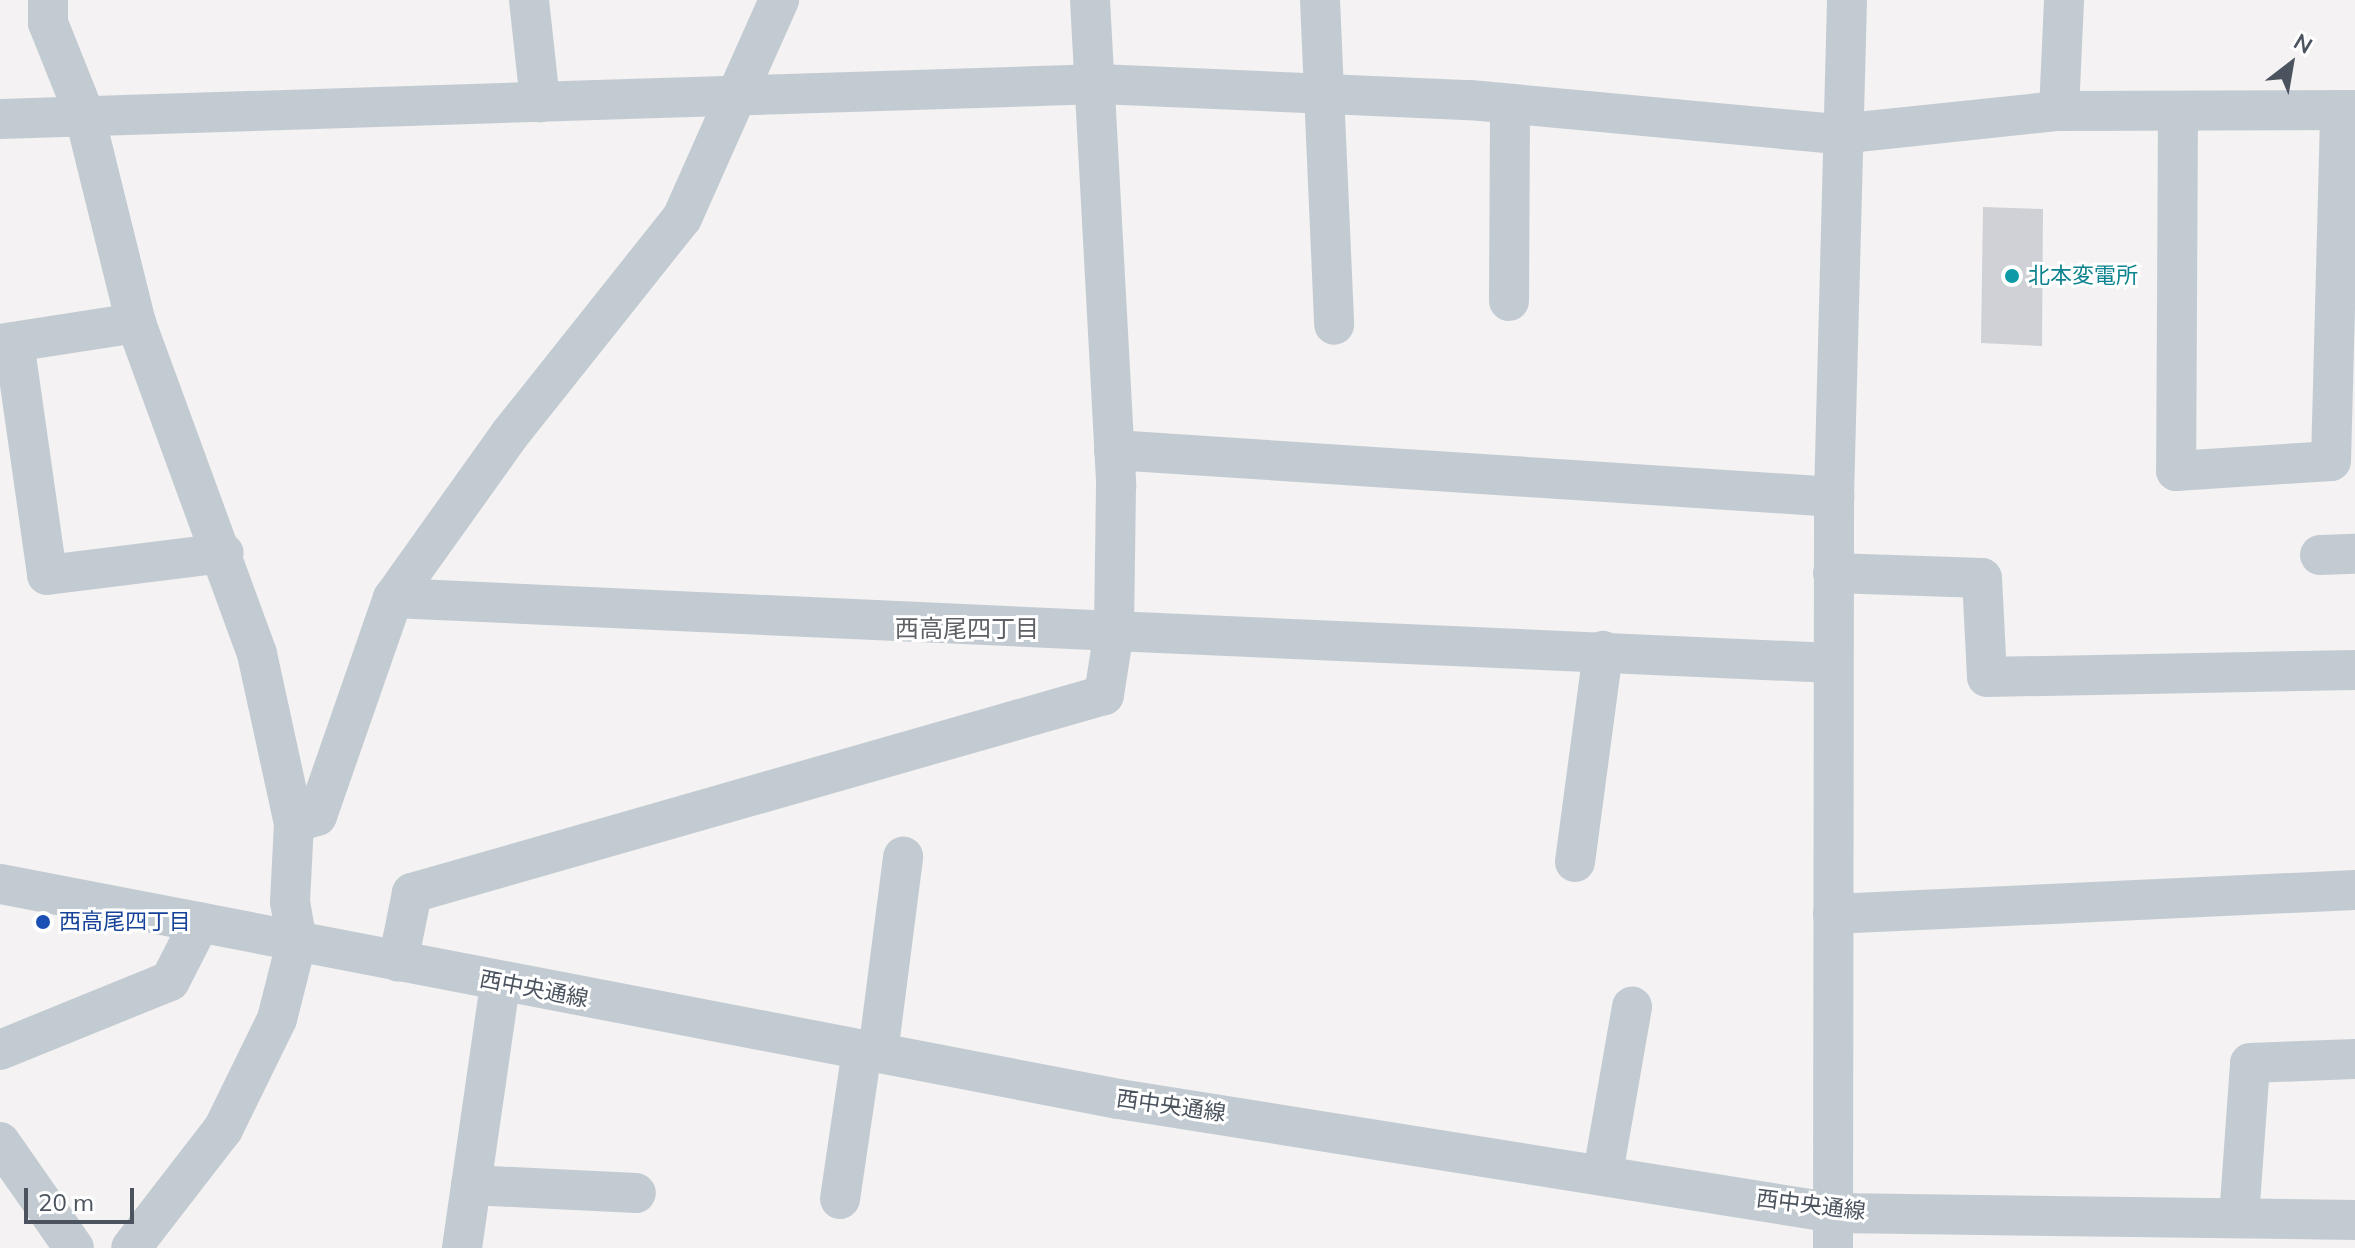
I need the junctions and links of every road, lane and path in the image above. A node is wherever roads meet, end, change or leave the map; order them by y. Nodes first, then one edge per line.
1 (48, 0) edge
2 (529, 0) edge
3 (779, 0) edge
4 (1090, 0) edge
5 (1320, 0) edge
6 (1847, 0) edge
7 (2064, 0) edge
8 (1099, 84) junction
9 (739, 98) junction
10 (1329, 98) junction
11 (540, 102) junction
12 (1510, 104) junction
13 (2348, 110) edge
14 (2059, 111) junction
15 (2178, 112) junction
16 (84, 113) junction
17 (0, 119) edge
18 (1839, 134) junction
19 (1509, 301) dead end
20 (136, 323) junction
21 (1334, 325) dead end
22 (7, 343) edge
23 (1114, 450) junction
24 (1834, 497) junction
25 (224, 553) junction
26 (1833, 573) junction
27 (393, 598) junction
28 (1114, 631) junction
29 (1603, 651) junction
30 (1832, 663) junction
31 (2355, 670) edge
32 (294, 823) junction
33 (903, 857) dead end
34 (1575, 862) dead end
35 (0, 884) edge
36 (2355, 890) edge
37 (1833, 914) junction
38 (200, 922) junction
39 (297, 940) junction
40 (398, 962) junction
41 (500, 983) junction
42 (1632, 1007) dead end
43 (0, 1050) edge
44 (870, 1051) junction
45 (2355, 1059) edge
46 (0, 1142) edge
47 (1603, 1173) junction
48 (471, 1185) junction
49 (636, 1193) dead end
50 (840, 1199) dead end
51 (2239, 1218) junction
52 (2355, 1220) edge
53 (1834, 1230) edge
54 (74, 1248) edge
55 (131, 1248) edge
56 (462, 1248) edge

1 - 16 street
2 - 11 street
3 - 9 street
4 - 8 street
5 - 10 street
6 - 18 street
7 - 14 street
8 - 9 street
8 - 10 street
8 - 23 street
9 - 11 street
9 - 27 street
10 - 12 street
10 - 21 street
11 - 16 street
12 - 18 street
12 - 19 street
13 - 15 street
13 - 15 street
14 - 15 street
14 - 18 street
16 - 17 street
16 - 20 street
18 - 24 street
20 - 22 street
20 - 25 street
22 - 25 street
23 - 24 street
23 - 28 street
24 - 26 street
25 - 32 street
26 - 30 street
26 - 31 street
27 - 28 street
27 - 32 street
28 - 29 street
28 - 40 street
29 - 30 street
29 - 34 street
30 - 37 street
32 - 39 street
33 - 44 street
35 - 38 street, 西中央通線
36 - 37 street
37 - 53 street
38 - 39 street, 西中央通線
38 - 43 street
39 - 40 street, 西中央通線
39 - 55 street
40 - 41 street, 西中央通線
41 - 44 street, 西中央通線
41 - 48 street
42 - 47 street
44 - 47 street, 西中央通線
44 - 50 street
45 - 51 street
46 - 54 street
47 - 53 street, 西中央通線
48 - 49 street
48 - 56 street
51 - 52 street, 西中央通線
51 - 53 street, 西中央通線

